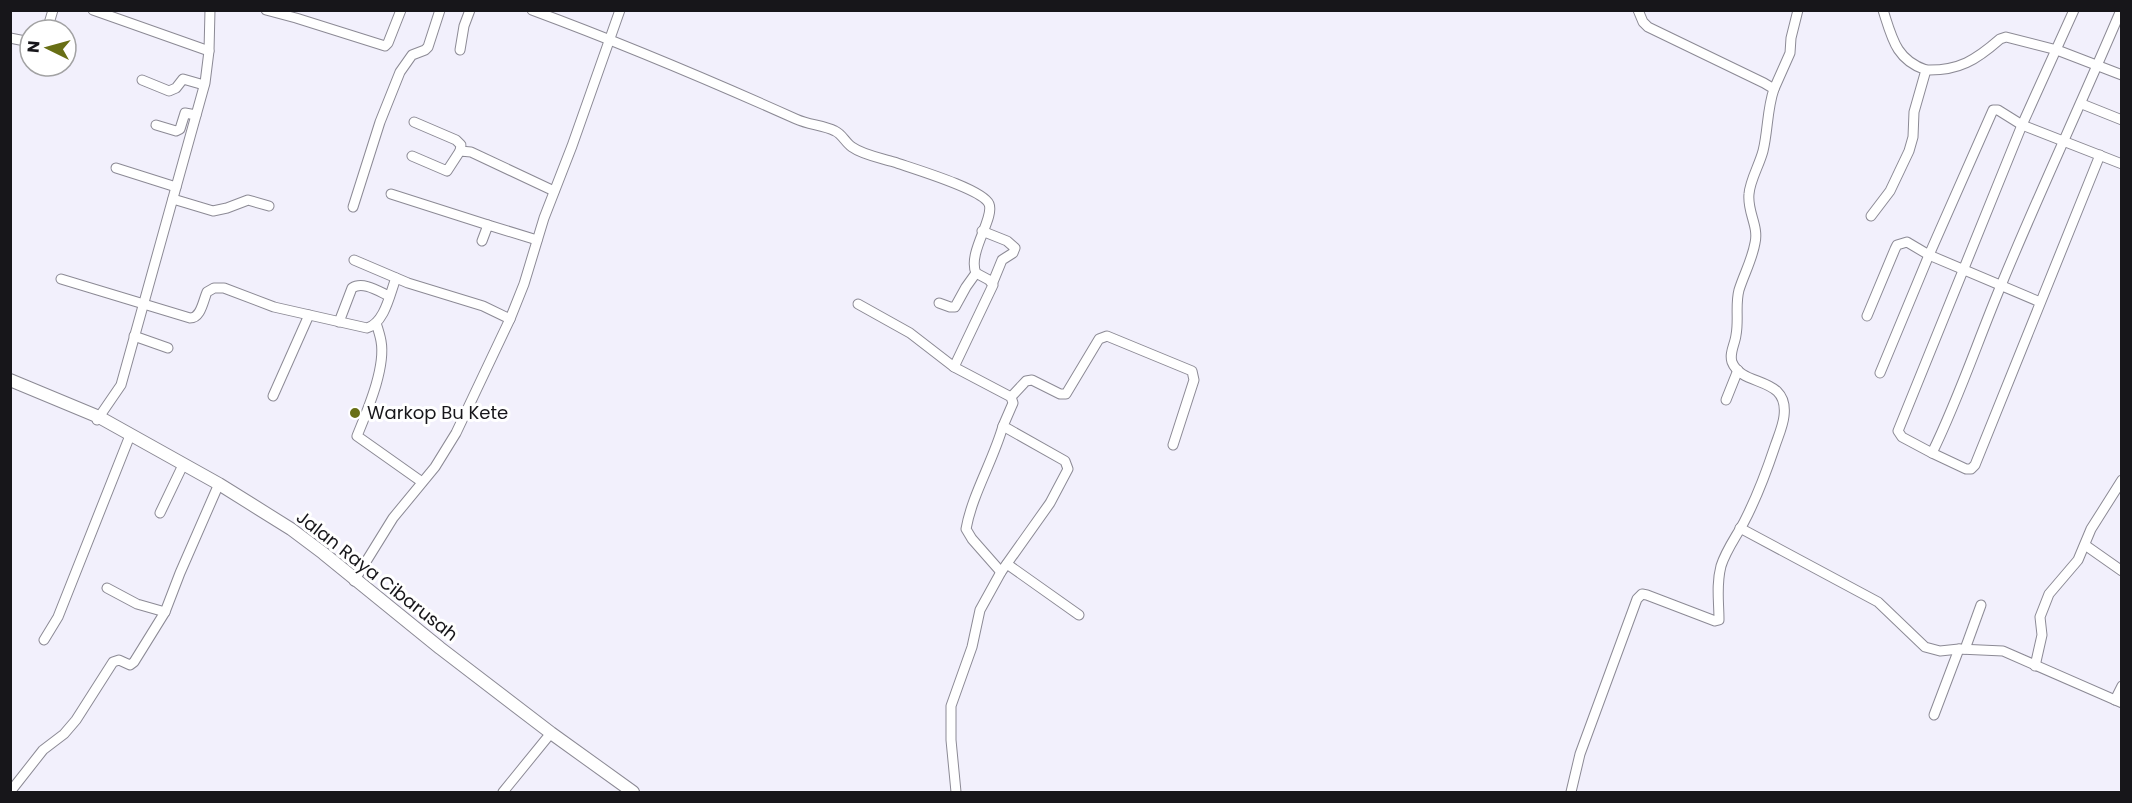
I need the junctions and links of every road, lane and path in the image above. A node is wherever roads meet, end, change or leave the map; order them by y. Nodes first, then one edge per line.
1 (93, 10) edge
2 (210, 10) edge
3 (266, 10) edge
4 (401, 10) edge
5 (440, 10) edge
6 (470, 10) edge
7 (532, 10) edge
8 (620, 10) edge
9 (1638, 10) edge
10 (1798, 10) edge
11 (1884, 10) edge
12 (2121, 10) edge
13 (2072, 11) edge
14 (611, 40) junction
15 (460, 50) dead end
16 (2057, 50) junction
17 (209, 51) junction
18 (2098, 65) junction
19 (1926, 70) junction
20 (2121, 75) edge
21 (142, 80) dead end
22 (204, 85) junction
23 (1774, 89) junction
24 (2082, 104) junction
25 (196, 115) junction
26 (2121, 120) edge
27 (414, 122) dead end
28 (156, 125) dead end
29 (2022, 125) junction
30 (2062, 141) junction
31 (460, 151) junction
32 (2100, 155) junction
33 (412, 156) dead end
34 (2121, 164) edge
35 (116, 168) dead end
36 (176, 187) junction
37 (554, 191) junction
38 (391, 194) dead end
39 (173, 199) junction
40 (269, 206) dead end
41 (353, 207) dead end
42 (1872, 216) dead end
43 (488, 225) junction
44 (982, 231) junction
45 (537, 240) junction
46 (482, 241) dead end
47 (1929, 255) junction
48 (354, 260) dead end
49 (1964, 270) junction
50 (976, 273) junction
51 (396, 278) junction
52 (61, 279) dead end
53 (993, 282) junction
54 (2001, 285) junction
55 (389, 296) junction
56 (2040, 302) junction
57 (939, 303) dead end
58 (144, 304) junction
59 (858, 304) dead end
60 (309, 315) junction
61 (1867, 316) dead end
62 (510, 319) junction
63 (339, 322) junction
64 (376, 323) junction
65 (134, 336) junction
66 (168, 348) dead end
67 (954, 367) junction
68 (1738, 370) junction
69 (1880, 373) dead end
70 (10, 382) edge
71 (273, 396) dead end
72 (1011, 397) junction
73 (1726, 400) dead end
74 (98, 418) junction
75 (1003, 426) junction
76 (129, 438) junction
77 (1173, 445) dead end
78 (1932, 453) junction
79 (182, 467) junction
80 (2121, 480) edge
81 (422, 482) junction
82 (218, 486) junction
83 (160, 513) dead end
84 (1740, 528) junction
85 (2085, 545) junction
86 (1004, 568) junction
87 (2121, 571) edge
88 (355, 580) junction
89 (107, 588) dead end
90 (1981, 605) dead end
91 (165, 612) junction
92 (1079, 615) dead end
93 (44, 640) dead end
94 (1962, 649) junction
95 (2035, 666) junction
96 (2121, 686) edge
97 (2118, 702) edge
98 (1934, 715) dead end
99 (551, 734) junction
100 (10, 792) edge
101 (503, 792) edge
102 (633, 792) edge
103 (956, 792) edge
104 (1571, 792) edge

1 - 17 street
2 - 17 street
3 - 4 street
5 - 41 street
6 - 15 street
7 - 14 street
8 - 14 street
9 - 23 street
10 - 23 street
11 - 19 street
12 - 18 street
13 - 16 street
14 - 37 street
14 - 44 street
16 - 18 street
16 - 19 street
16 - 29 street
17 - 22 street
18 - 20 street
18 - 24 street
19 - 42 street
21 - 22 street
22 - 25 street
23 - 68 street
24 - 26 street
24 - 30 street
25 - 28 street
25 - 36 street
27 - 31 street
29 - 30 street
29 - 47 street
29 - 49 street
30 - 32 street
30 - 54 street
31 - 33 street
31 - 37 street
32 - 34 street
32 - 56 street
35 - 36 street
36 - 39 street
37 - 45 street
38 - 43 street
39 - 40 street
39 - 58 street
43 - 45 street
43 - 46 street
44 - 50 street
44 - 53 street
45 - 62 street
47 - 49 street
47 - 61 street
47 - 69 street
48 - 51 street
49 - 54 street
49 - 78 street
50 - 53 street
50 - 57 street
51 - 55 street
51 - 62 street
52 - 58 street
53 - 67 street
54 - 56 street
54 - 78 street
55 - 63 street
55 - 64 street
56 - 78 street
58 - 60 street
58 - 65 street
59 - 67 street
60 - 63 street
60 - 71 street
62 - 81 street
63 - 64 street
64 - 81 street
65 - 66 street
65 - 74 street
67 - 72 street
68 - 73 street
68 - 84 street
70 - 74 main road, Jalan Raya Cibarusah
72 - 75 street
72 - 77 street
74 - 76 main road, Jalan Raya Cibarusah
74 - 88 main road, Jalan Raya Cibarusah
75 - 86 street
75 - 86 street
76 - 79 main road, Jalan Raya Cibarusah
76 - 93 street
79 - 82 main road, Jalan Raya Cibarusah
79 - 83 street
80 - 85 street
81 - 88 street
82 - 88 main road, Jalan Raya Cibarusah
82 - 91 street
84 - 94 street
84 - 104 street
85 - 87 street
85 - 95 street
86 - 92 street
86 - 103 street
88 - 99 main road, Jalan Raya Cibarusah
89 - 91 street
90 - 94 street
91 - 100 street
94 - 95 street
94 - 98 street
95 - 97 street
96 - 97 street
99 - 101 street
99 - 102 main road, Jalan Raya Cibarusah

